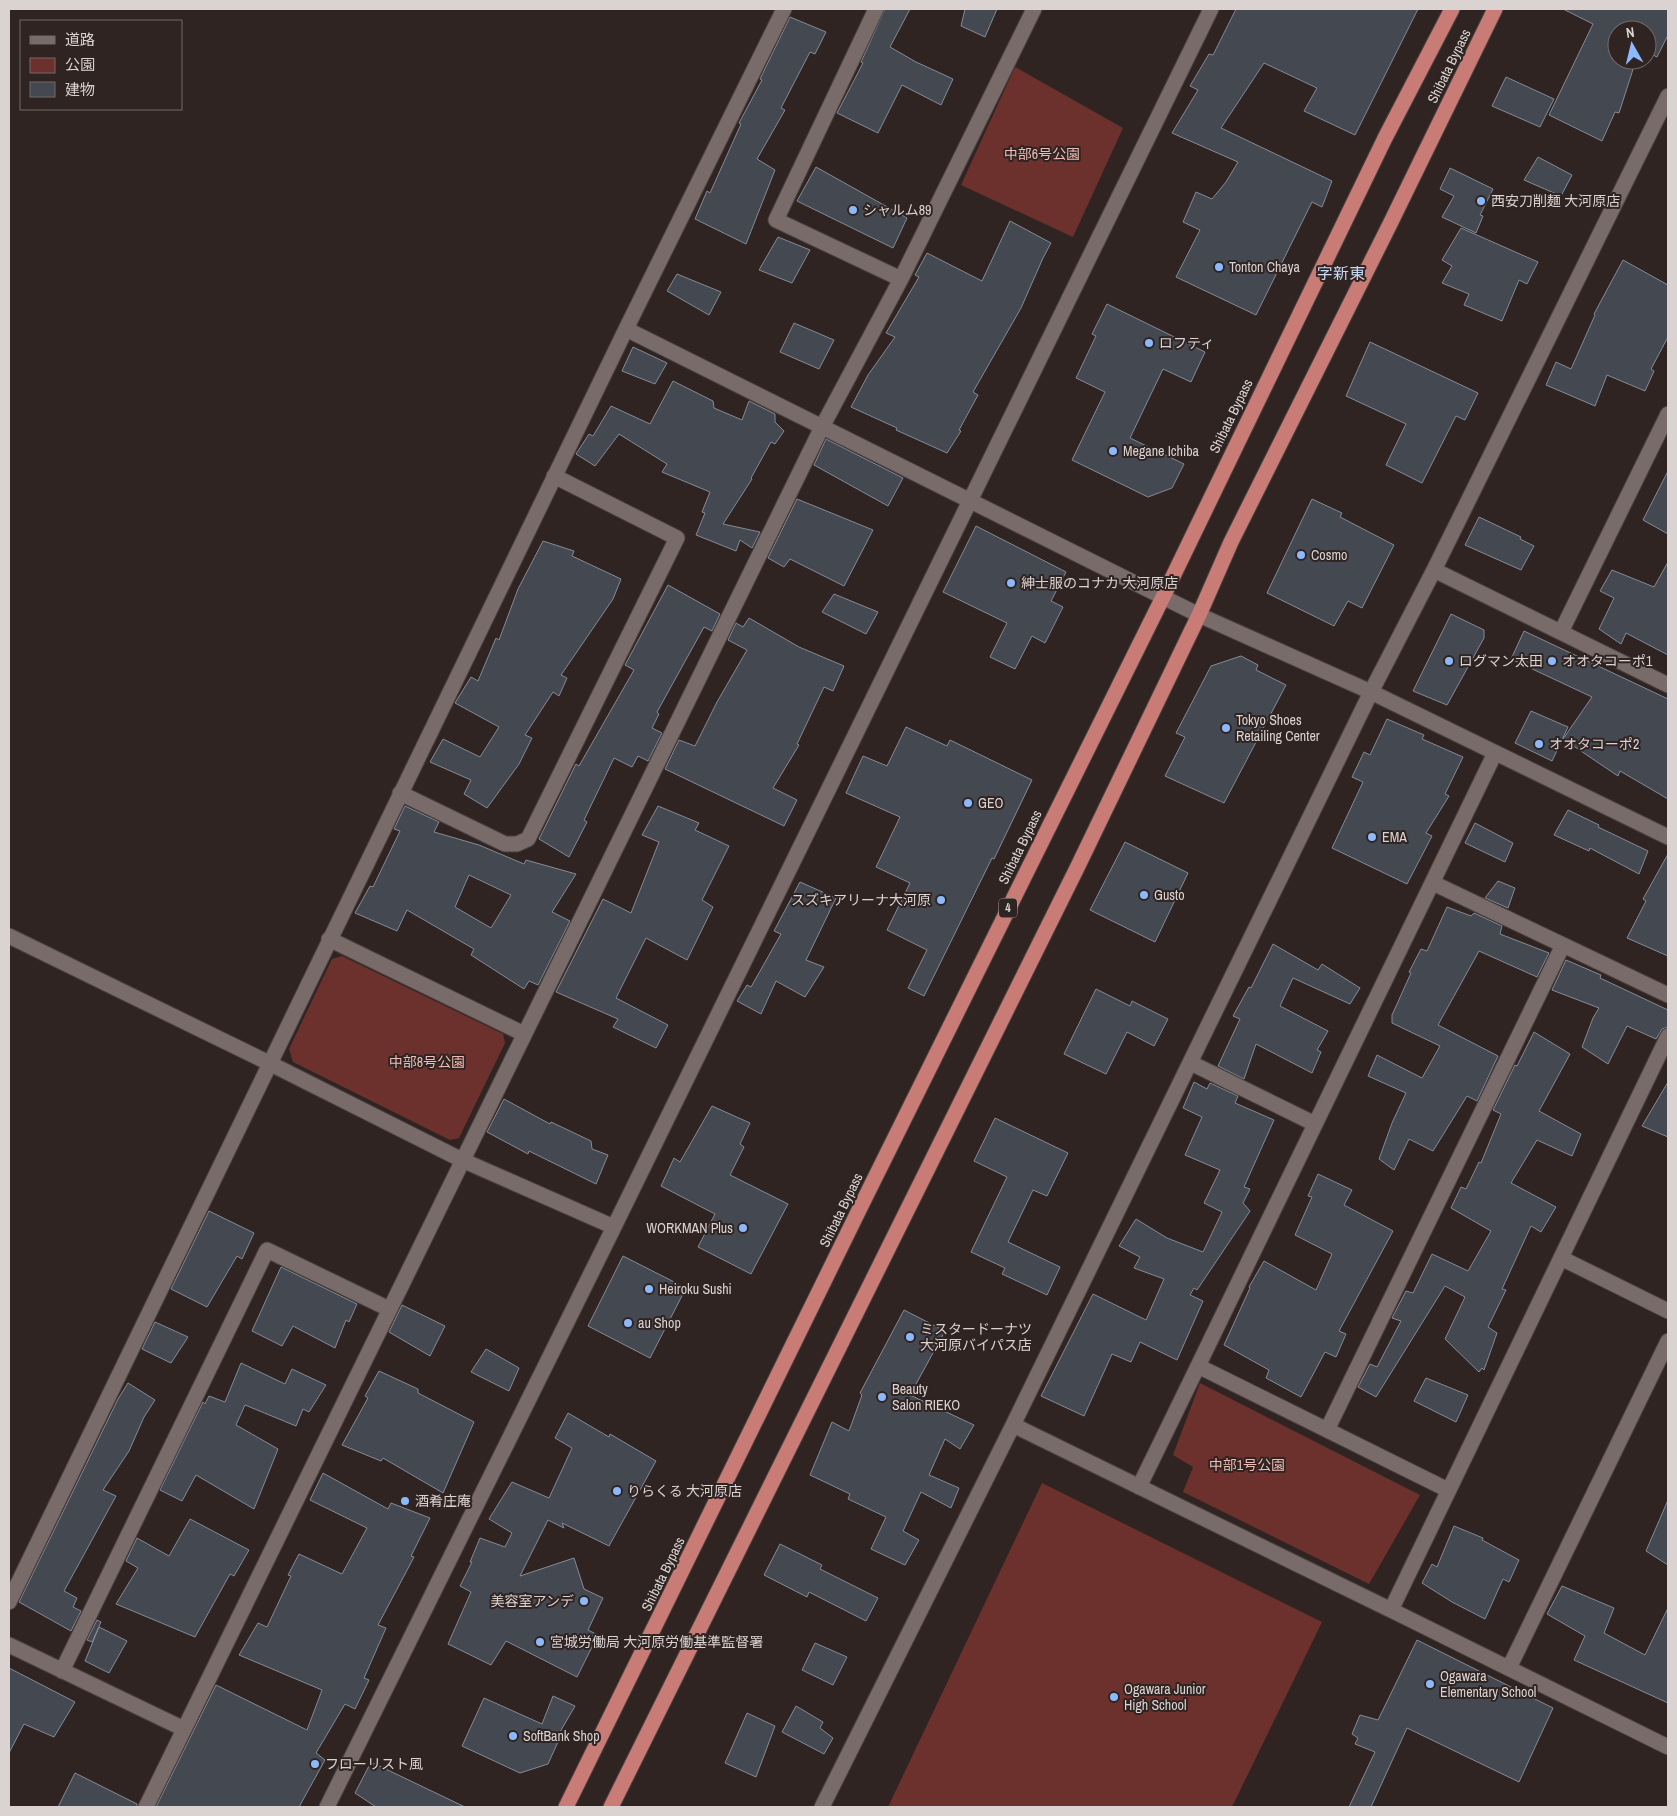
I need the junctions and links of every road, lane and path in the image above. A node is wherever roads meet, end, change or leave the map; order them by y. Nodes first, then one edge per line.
1 (784, 9) edge
2 (876, 9) edge
3 (1034, 9) edge
4 (1211, 9) edge
5 (1452, 9) edge
6 (1496, 9) edge
7 (1668, 96) edge
8 (902, 279) junction
9 (626, 329) junction
10 (1668, 414) edge
11 (822, 427) junction
12 (554, 476) junction
13 (970, 500) junction
14 (1434, 570) junction
15 (1162, 597) junction
16 (1199, 615) junction
17 (1561, 632) junction
18 (1668, 685) edge
19 (1371, 692) junction
20 (1495, 753) junction
21 (400, 793) junction
22 (1668, 837) edge
23 (1433, 882) junction
24 (9, 936) edge
25 (329, 939) junction
26 (1563, 945) junction
27 (1668, 995) edge
28 (524, 1034) junction
29 (1668, 1036) edge
30 (269, 1063) junction
31 (1191, 1063) junction
32 (1315, 1124) junction
33 (462, 1160) junction
34 (614, 1227) junction
35 (1561, 1258) junction
36 (389, 1309) junction
37 (1668, 1311) edge
38 (1668, 1341) edge
39 (1198, 1366) junction
40 (1013, 1425) junction
41 (1326, 1430) junction
42 (1139, 1487) junction
43 (1448, 1490) junction
44 (9, 1602) edge
45 (1391, 1610) junction
46 (9, 1646) edge
47 (1509, 1668) junction
48 (62, 1671) junction
49 (184, 1729) junction
50 (1668, 1747) edge
51 (146, 1807) edge
52 (328, 1807) edge
53 (566, 1807) edge
54 (611, 1807) edge
55 (822, 1807) edge

1 - 9 street
2 - 8 street
3 - 8 street
4 - 13 street
5 - 15 highway, Shibata Bypass / 4
6 - 16 highway, Shibata Bypass
7 - 14 street
8 - 11 street
9 - 11 street
9 - 12 street
10 - 17 street
11 - 13 street
11 - 28 street
12 - 21 street
12 - 21 street
13 - 15 street
13 - 34 street
14 - 17 street
14 - 19 street
15 - 16 street
15 - 53 highway, Shibata Bypass / 4
16 - 19 street
16 - 54 highway, Shibata Bypass
17 - 18 street
19 - 20 street
19 - 31 street
20 - 22 street
20 - 23 street
21 - 25 street
23 - 26 street
23 - 32 street
24 - 30 street
25 - 28 street
25 - 30 street
26 - 27 street
26 - 41 street
28 - 33 street
29 - 35 street
30 - 33 street
30 - 44 street
31 - 32 street
31 - 40 street
32 - 39 street
33 - 34 street
33 - 36 street
34 - 52 street
35 - 37 street
35 - 43 street
36 - 48 street
36 - 49 street
38 - 47 street
39 - 41 street
39 - 42 street
40 - 42 street
40 - 55 street
41 - 43 street
42 - 45 street
43 - 45 street
45 - 47 street
46 - 48 street
47 - 50 street
48 - 49 street
49 - 51 street

